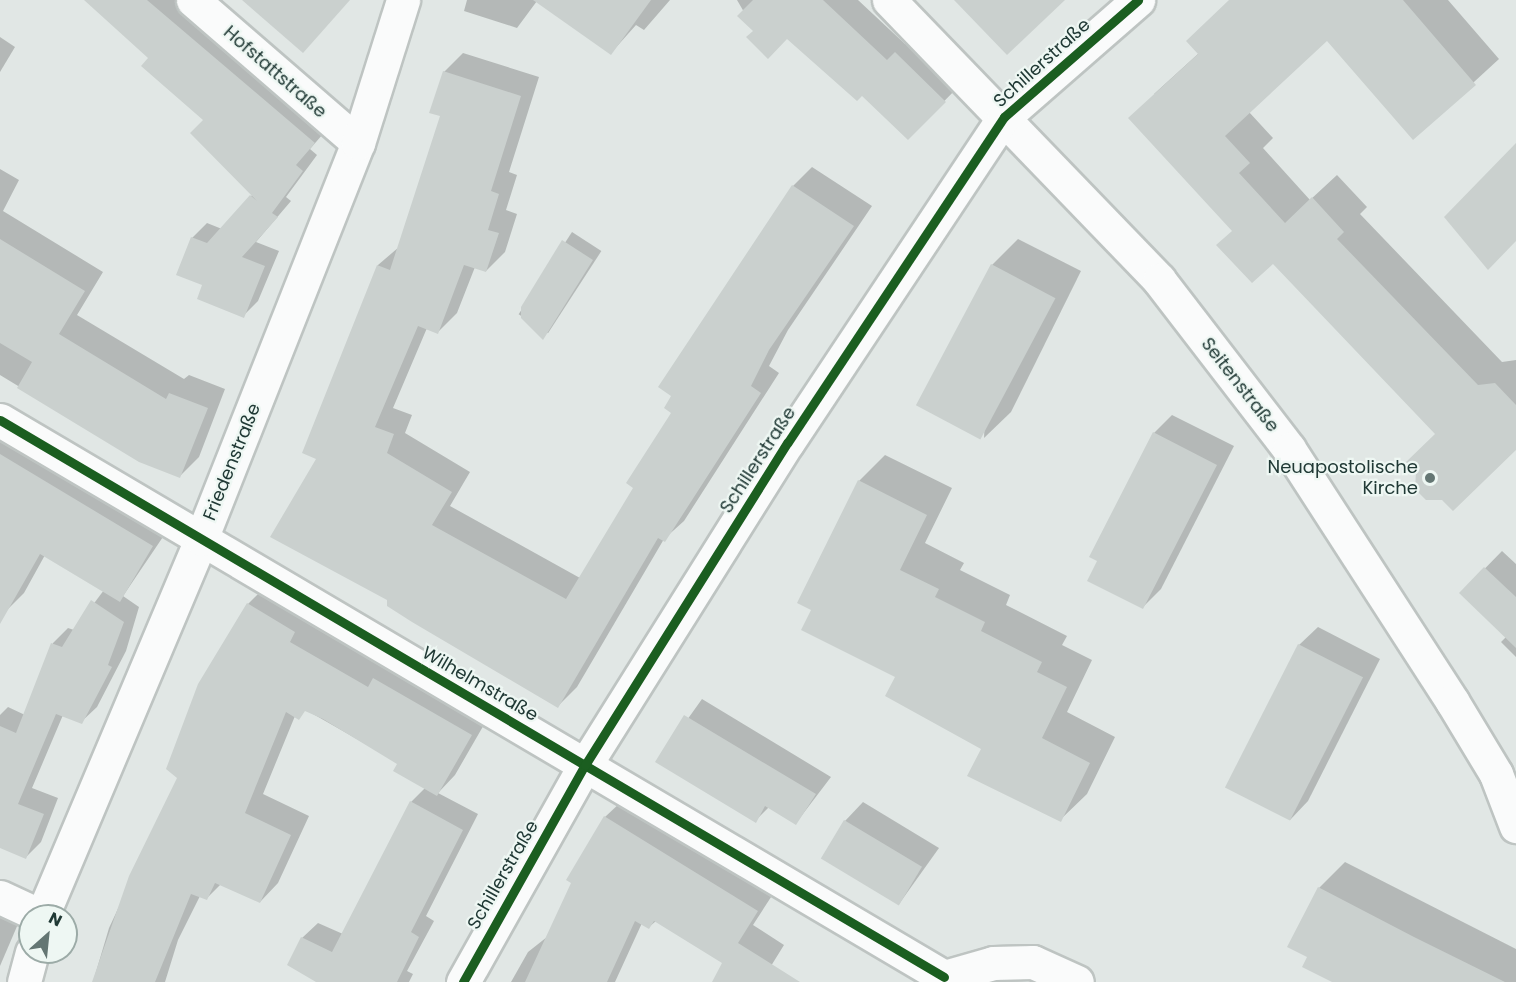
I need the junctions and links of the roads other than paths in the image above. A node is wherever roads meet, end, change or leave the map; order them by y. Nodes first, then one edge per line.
1 (193, 0) edge
2 (403, 0) edge
3 (889, 0) edge
4 (1138, 0) edge
5 (1004, 117) junction
6 (358, 143) junction
7 (0, 420) edge
8 (201, 539) junction
9 (585, 765) junction
10 (1506, 768) edge
11 (1516, 826) edge
12 (0, 897) edge
13 (46, 904) edge
14 (18, 905) edge
15 (29, 964) edge
16 (24, 982) edge
17 (464, 982) edge
18 (1077, 982) edge

1 - 6 street, Hofstattstraße
2 - 6 street, Friedenstraße
3 - 5 street, Seitenstraße
4 - 5 street, Schillerstraße
5 - 9 street, Schillerstraße
5 - 10 street, Seitenstraße
6 - 8 street, Friedenstraße
7 - 8 street, Wilhelmstraße
8 - 9 street, Wilhelmstraße
8 - 13 street, Friedenstraße
9 - 17 street, Schillerstraße
9 - 18 street, Wilhelmstraße
10 - 11 street, Seitenstraße
12 - 14 street
15 - 16 street

